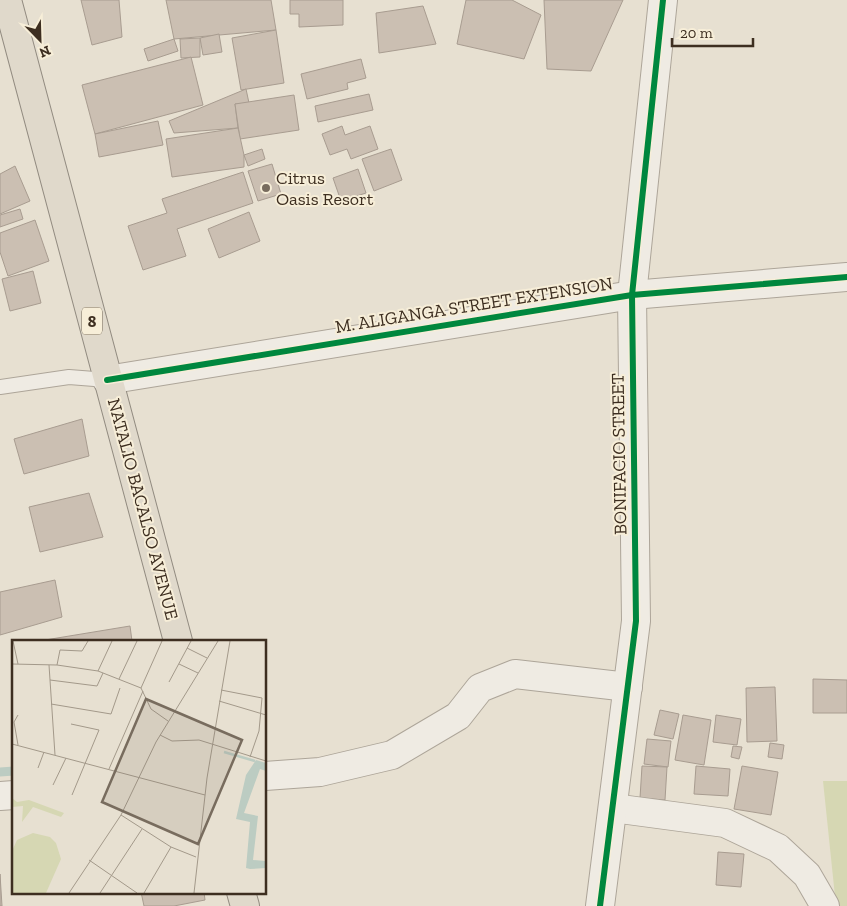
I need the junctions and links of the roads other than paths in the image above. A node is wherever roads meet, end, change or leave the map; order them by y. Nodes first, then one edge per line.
1 (7, 0) edge
2 (663, 0) edge
3 (847, 277) edge
4 (632, 295) junction
5 (108, 380) junction
6 (0, 387) edge
7 (178, 640) edge
8 (628, 687) junction
9 (266, 776) edge
10 (613, 808) junction
11 (600, 906) edge
12 (826, 906) edge

1 - 5 highway, NATALIO BACALSO AVENUE / 8
2 - 4 street, BONIFACIO STREET
3 - 4 street, M. ALIGANGA STREET EXTENSION
4 - 5 street, M. ALIGANGA STREET EXTENSION
4 - 8 street, BONIFACIO STREET
5 - 6 lane
5 - 7 highway, NATALIO BACALSO AVENUE / 8
8 - 9 street
8 - 10 street, BONIFACIO STREET
10 - 11 street, BONIFACIO STREET
10 - 12 street

